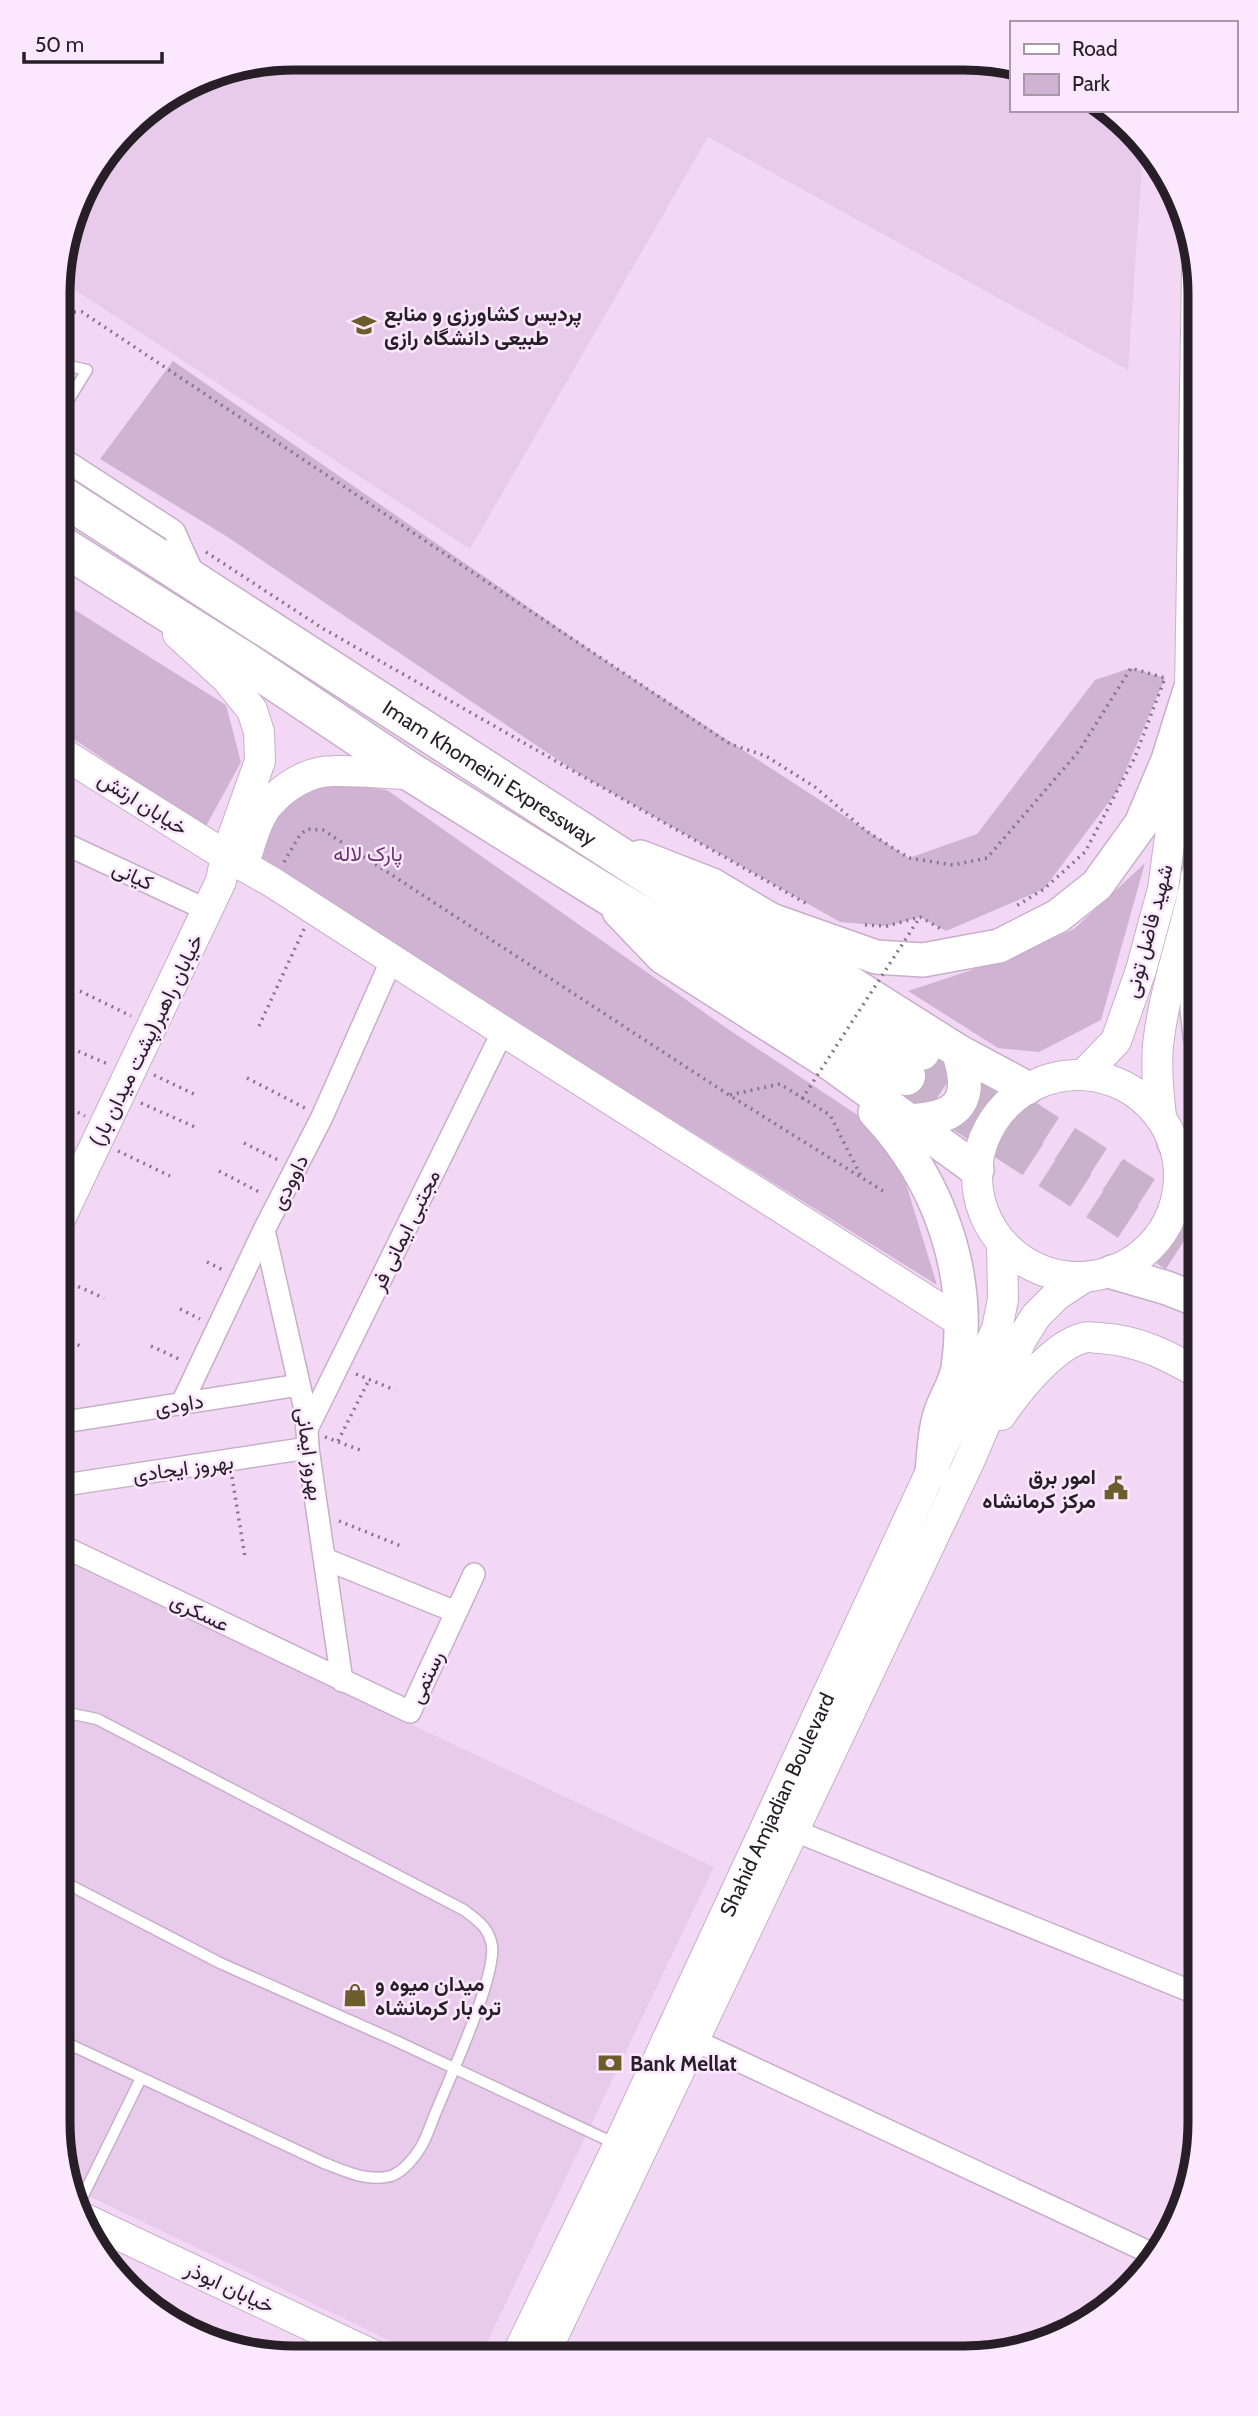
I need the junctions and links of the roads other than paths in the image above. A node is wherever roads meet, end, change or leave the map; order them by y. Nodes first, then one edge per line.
1 (70, 366) edge
2 (70, 398) edge
3 (70, 463) edge
4 (70, 500) edge
5 (70, 550) edge
6 (198, 582) junction
7 (132, 590) junction
8 (1188, 696) edge
9 (1188, 705) edge
10 (70, 759) edge
11 (415, 775) junction
12 (600, 842) junction
13 (70, 846) edge
14 (230, 868) junction
15 (598, 889) junction
16 (208, 910) junction
17 (1188, 914) edge
18 (771, 920) junction
19 (392, 958) junction
20 (1124, 1017) junction
21 (1161, 1026) junction
22 (503, 1031) junction
23 (929, 1059) junction
24 (831, 1064) junction
25 (1084, 1074) junction
26 (1027, 1088) junction
27 (910, 1121) junction
28 (1168, 1129) junction
29 (1188, 1162) edge
30 (977, 1170) junction
31 (70, 1199) edge
32 (264, 1230) junction
33 (1002, 1244) junction
34 (1097, 1275) junction
35 (1188, 1296) edge
36 (961, 1322) junction
37 (1188, 1367) edge
38 (299, 1385) junction
39 (182, 1403) junction
40 (70, 1421) edge
41 (308, 1439) junction
42 (968, 1464) junction
43 (932, 1472) junction
44 (70, 1484) edge
45 (70, 1550) edge
46 (325, 1559) junction
47 (474, 1574) dead end
48 (456, 1612) junction
49 (342, 1681) junction
50 (70, 1713) edge
51 (781, 1825) junction
52 (70, 1885) edge
53 (1188, 1989) edge
54 (683, 2035) junction
55 (70, 2045) edge
56 (454, 2069) junction
57 (141, 2078) junction
58 (618, 2146) junction
59 (83, 2196) edge
60 (94, 2223) edge
61 (1147, 2251) edge
62 (354, 2346) edge
63 (521, 2346) edge
64 (548, 2346) edge

1 - 2 lane
3 - 6 street
4 - 6 highway, Imam Khomeini Expressway
5 - 7 highway, Imam Khomeini Expressway
6 - 12 highway, Imam Khomeini Expressway
7 - 11 highway, Imam Khomeini Expressway
7 - 14 main road
8 - 18 main road
9 - 20 main road, شهید فاضل تونی
10 - 14 main road, خیابان ارتش
11 - 14 main road
11 - 15 highway, Imam Khomeini Expressway
12 - 18 main road
12 - 23 highway, Imam Khomeini Expressway
13 - 16 street, کیانی
14 - 16 main road, خیابان راهبر(پشت میدان بار)
14 - 19 main road, خیابان ارتش
15 - 23 highway, Imam Khomeini Expressway
15 - 24 main road
16 - 31 main road, خیابان راهبر(پشت میدان بار)
17 - 21 main road, شهید فاضل تونی
18 - 23 main road
19 - 22 main road, خیابان ارتش
19 - 32 street, داوودی
20 - 21 main road
20 - 25 main road, شهید فاضل تونی
21 - 28 main road, شهید فاضل تونی
22 - 36 main road, خیابان ارتش
22 - 41 street, مجتبی ایمانی فر
23 - 26 main road
23 - 27 main road
24 - 27 main road
24 - 36 main road
25 - 26 main road
25 - 28 main road
26 - 30 main road
27 - 30 main road
28 - 29 main road
28 - 34 main road
30 - 33 main road
32 - 38 street, بهروز ایمانی
32 - 39 street, داوودی
33 - 34 main road
33 - 43 main road, Shahid Amjadian Boulevard
34 - 35 main road
34 - 42 main road, Shahid Amjadian Boulevard
36 - 43 main road
37 - 42 main road
38 - 39 street, داودی
38 - 41 street, بهروز ایمانی
39 - 40 street, داودی
41 - 44 street, بهروز ایجادی
41 - 46 street, بهروز ایمانی
42 - 51 main road, Shahid Amjadian Boulevard
43 - 51 main road, Shahid Amjadian Boulevard
45 - 49 street, عسکری
46 - 48 street
46 - 49 street, بهروز ایمانی
47 - 48 street, رستمی
48 - 49 street, رستمی
50 - 56 lane
51 - 53 street
51 - 54 main road, Shahid Amjadian Boulevard
52 - 56 lane
54 - 58 main road, Shahid Amjadian Boulevard
54 - 61 street
54 - 64 main road, Shahid Amjadian Boulevard
55 - 57 lane
56 - 57 lane
56 - 58 lane
57 - 59 lane
58 - 63 main road, Shahid Amjadian Boulevard
60 - 62 main road, خیابان ابوذر

